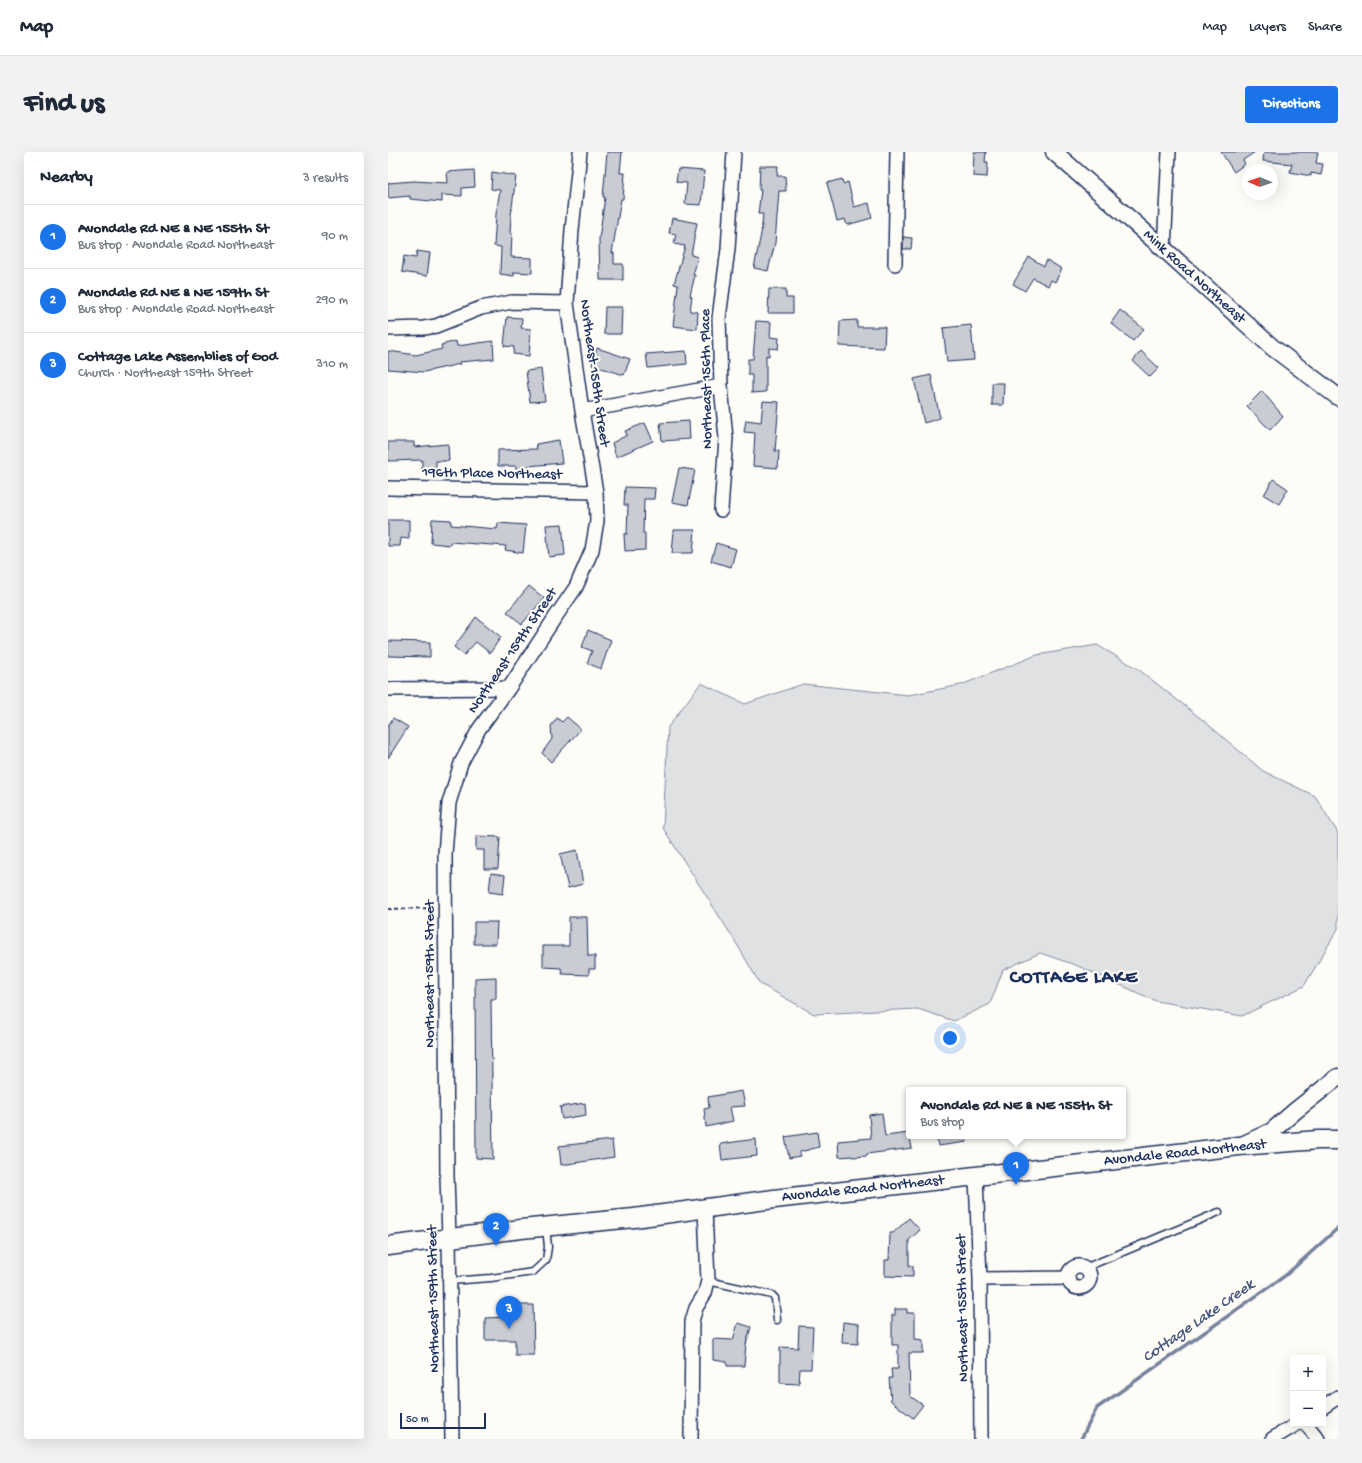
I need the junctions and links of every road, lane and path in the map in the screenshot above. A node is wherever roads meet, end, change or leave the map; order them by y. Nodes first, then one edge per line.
1 (580, 152) edge
2 (734, 152) edge
3 (897, 152) edge
4 (1054, 152) edge
5 (1169, 152) edge
6 (1164, 249) junction
7 (895, 264) dead end
8 (567, 304) junction
9 (388, 329) edge
10 (721, 386) junction
11 (1338, 397) edge
12 (582, 411) junction
13 (388, 488) edge
14 (596, 492) junction
15 (721, 510) dead end
16 (592, 550) joint
17 (509, 688) junction
18 (388, 689) edge
19 (446, 906) junction
20 (388, 909) edge
21 (1338, 1077) edge
22 (1338, 1140) edge
23 (1239, 1146) junction
24 (976, 1176) junction
25 (705, 1209) junction
26 (1219, 1212) dead end
27 (546, 1227) junction
28 (449, 1238) junction
29 (388, 1246) edge
30 (1087, 1267) junction
31 (1068, 1278) junction
32 (980, 1279) junction
33 (450, 1280) junction
34 (708, 1281) junction
35 (777, 1320) dead end
36 (1338, 1398) edge
37 (1326, 1405) edge
38 (1292, 1427) edge
39 (1308, 1427) edge
40 (452, 1439) edge
41 (691, 1439) edge
42 (982, 1439) edge
43 (1272, 1439) edge
44 (1318, 1439) edge

1 - 8 street, Northeast 158th Street
2 - 10 street, Northeast 156th Place
3 - 7 street
4 - 6 street, Mink Road Northeast
5 - 6 street
6 - 11 street, Mink Road Northeast
8 - 9 street
8 - 12 street, Northeast 158th Street
10 - 12 street
10 - 15 street, Northeast 156th Place
12 - 14 street, Northeast 158th Street
13 - 14 street, 196th Place Northeast
14 - 16 street, Northeast 158th Street
16 - 17 street, Northeast 159th Street
17 - 18 street
17 - 19 street, Northeast 159th Street
19 - 20 path
19 - 28 street, Northeast 159th Street
21 - 23 street
22 - 23 main road, Avondale Road Northeast
23 - 24 main road, Avondale Road Northeast
24 - 25 main road, Avondale Road Northeast
24 - 32 street, Northeast 155th Street
25 - 27 main road, Avondale Road Northeast
25 - 34 street
26 - 30 lane
27 - 28 main road, Avondale Road Northeast
27 - 33 lane
28 - 29 main road, Avondale Road Northeast
28 - 33 street, Northeast 159th Street
30 - 31 street
30 - 31 street
31 - 32 street
32 - 42 street, Northeast 155th Street
33 - 40 street, Northeast 159th Street
34 - 35 lane
34 - 41 street
36 - 37 street
38 - 43 street
39 - 44 street

